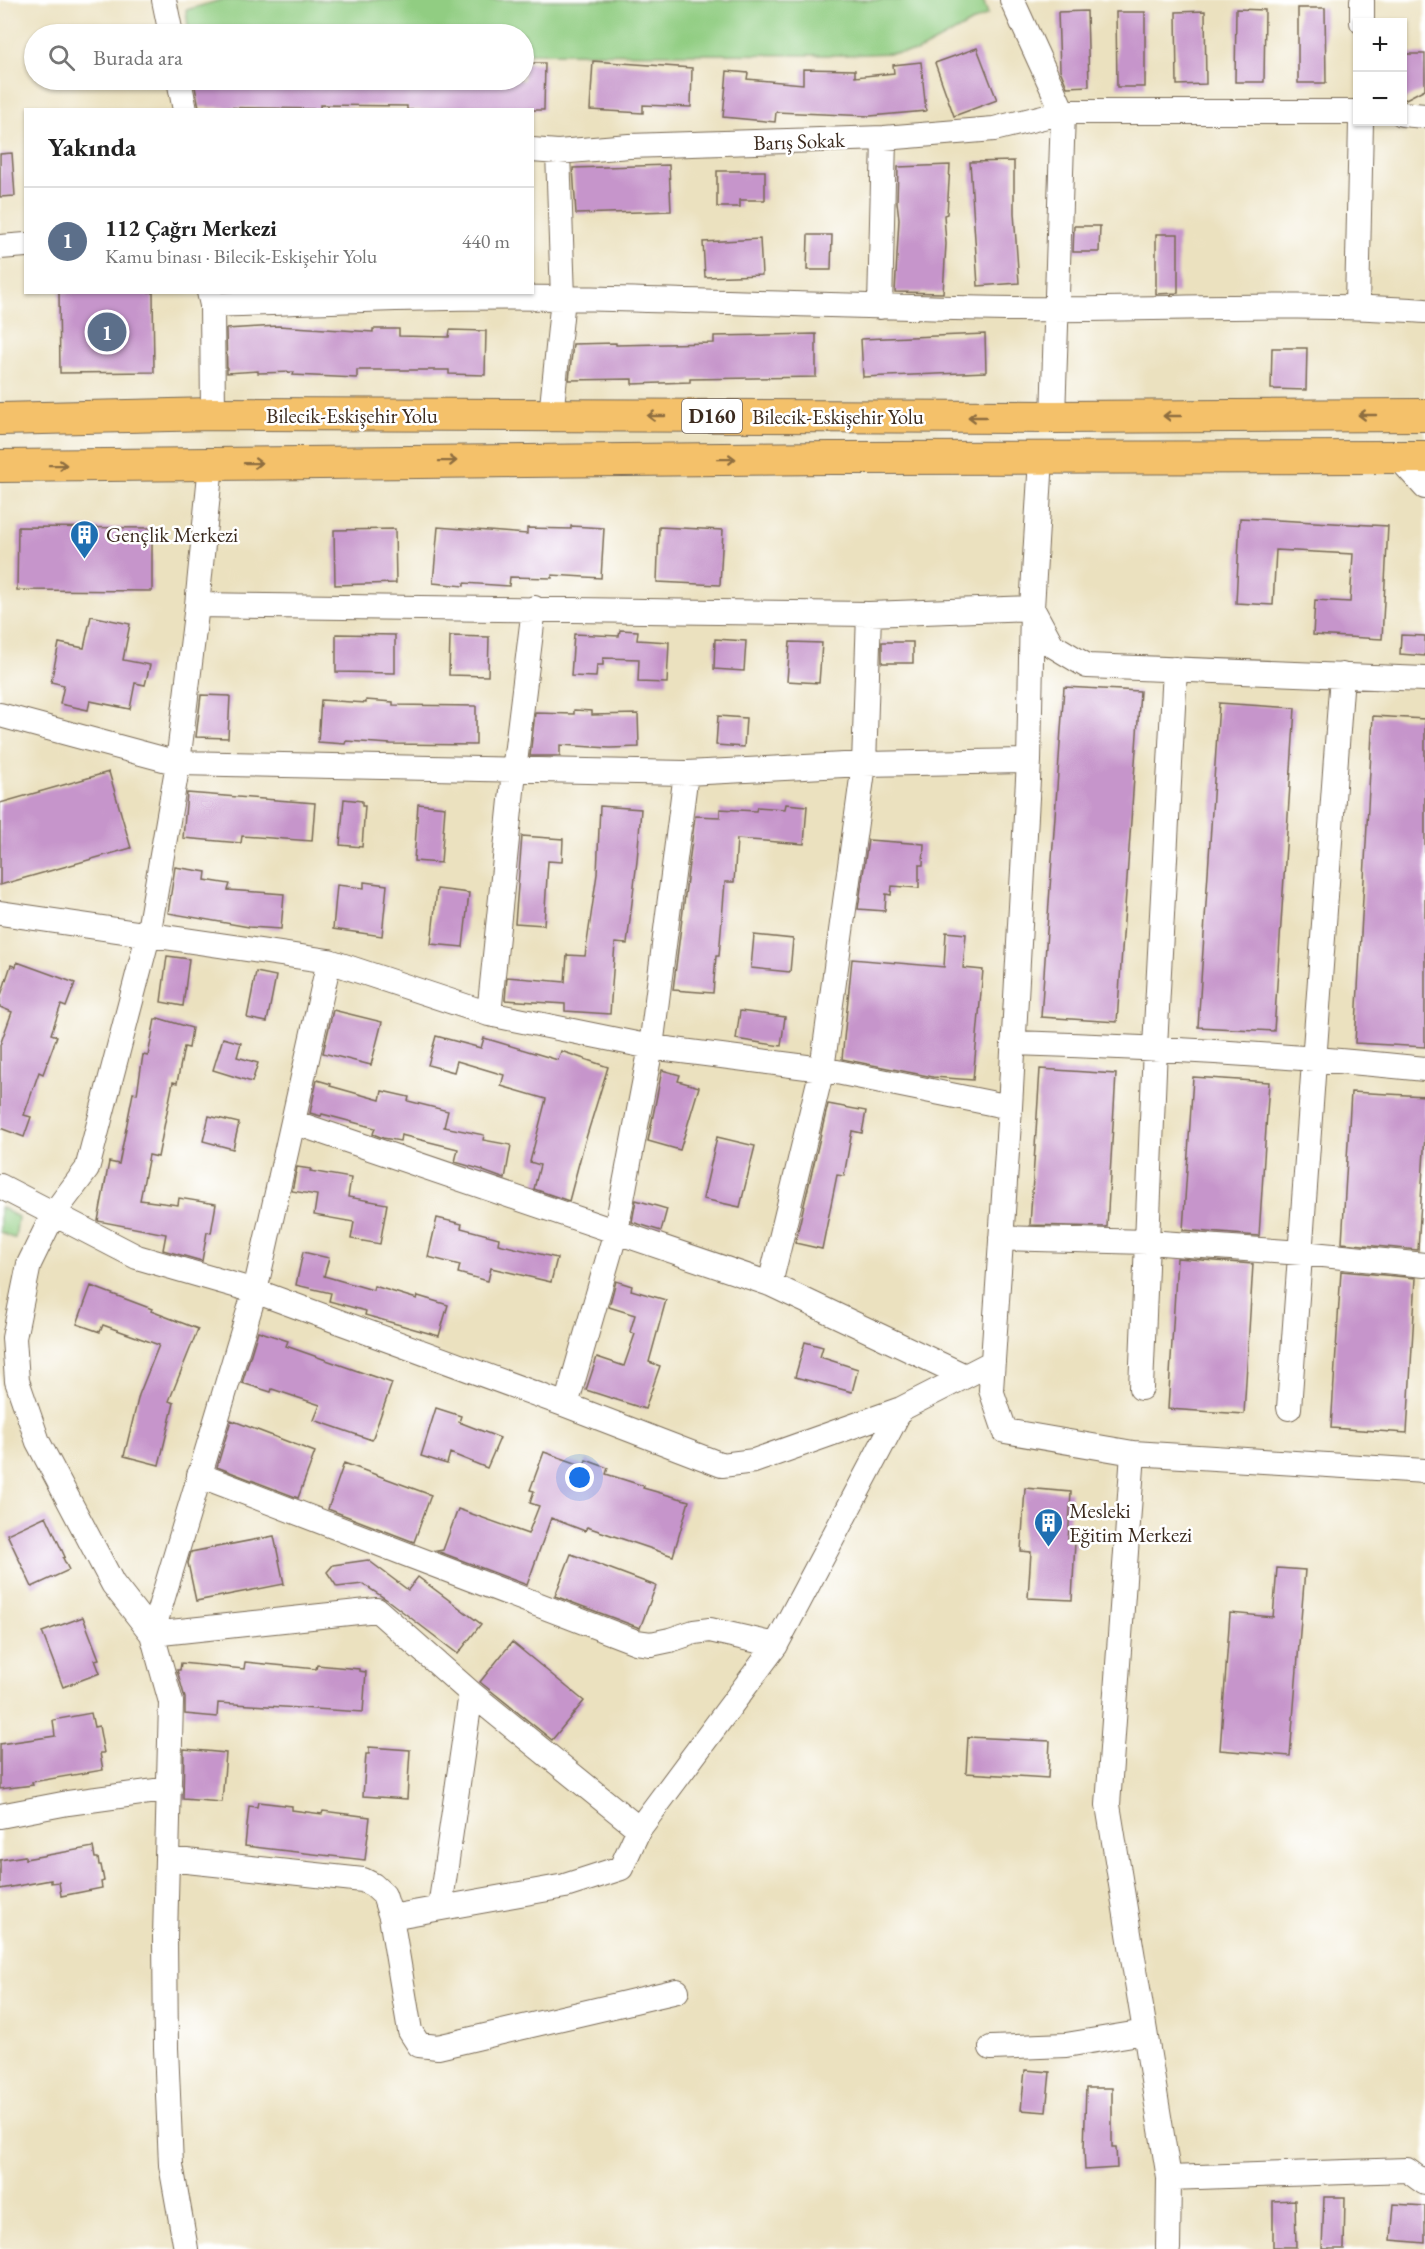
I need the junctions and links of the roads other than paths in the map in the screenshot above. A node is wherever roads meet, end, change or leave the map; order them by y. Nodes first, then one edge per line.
1 (164, 0) edge
2 (1012, 0) edge
3 (1362, 0) edge
4 (1362, 18) edge
5 (169, 24) edge
6 (181, 90) edge
7 (185, 108) edge
8 (1063, 112) junction
9 (1353, 112) edge
10 (1407, 114) edge
11 (1425, 116) edge
12 (1361, 126) edge
13 (884, 138) junction
14 (534, 150) edge
15 (558, 152) junction
16 (24, 245) edge
17 (0, 247) edge
18 (370, 296) edge
19 (563, 298) junction
20 (210, 299) edge
21 (1357, 306) junction
22 (880, 307) junction
23 (1058, 310) junction
24 (1425, 311) edge
25 (213, 414) junction
26 (1425, 415) edge
27 (551, 416) junction
28 (1053, 417) junction
29 (0, 419) edge
30 (1411, 457) edge
31 (1041, 459) junction
32 (212, 464) junction
33 (0, 466) edge
34 (1425, 487) edge
35 (197, 605) junction
36 (534, 608) junction
37 (1032, 608) junction
38 (869, 614) junction
39 (1175, 669) junction
40 (1342, 675) junction
41 (1425, 679) edge
42 (0, 715) edge
43 (1029, 761) junction
44 (178, 763) junction
45 (864, 764) junction
46 (513, 771) junction
47 (687, 773) junction
48 (0, 913) edge
49 (148, 936) junction
50 (329, 961) junction
51 (489, 1014) junction
52 (1013, 1043) junction
53 (651, 1047) junction
54 (1155, 1047) junction
55 (1315, 1058) junction
56 (822, 1069) junction
57 (1425, 1069) edge
58 (1010, 1107) junction
59 (293, 1122) junction
60 (0, 1186) edge
61 (54, 1213) junction
62 (616, 1231) junction
63 (1001, 1238) junction
64 (1147, 1242) junction
65 (1302, 1253) junction
66 (1425, 1265) edge
67 (770, 1284) junction
68 (255, 1291) junction
69 (993, 1362) junction
70 (965, 1376) junction
71 (8, 1387) edge
72 (1141, 1388) dead end
73 (566, 1405) junction
74 (1289, 1408) dead end
75 (901, 1409) junction
76 (1133, 1453) junction
77 (1425, 1471) edge
78 (200, 1475) junction
79 (152, 1634) junction
80 (776, 1645) junction
81 (471, 1693) junction
82 (170, 1789) junction
83 (0, 1816) edge
84 (639, 1829) junction
85 (168, 1859) junction
86 (440, 1908) junction
87 (391, 1917) junction
88 (677, 1991) dead end
89 (1145, 2032) junction
90 (991, 2048) dead end
91 (1169, 2178) junction
92 (1425, 2183) edge
93 (186, 2249) edge
94 (1168, 2249) edge

1 - 5 street
2 - 8 street
3 - 4 street
6 - 7 street
8 - 9 street, Barış Sokak
8 - 13 street, Barış Sokak
8 - 23 street
10 - 11 street
12 - 21 street
13 - 15 street, Barış Sokak
13 - 22 street
14 - 15 street, Barış Sokak
15 - 19 street
16 - 17 street
18 - 19 street
18 - 20 street
19 - 22 street
19 - 27 street
20 - 25 street
21 - 23 street
21 - 24 street
22 - 23 street
23 - 28 street
25 - 27 main road, Bilecik-Eskişehir Yolu / D160
25 - 29 main road, Bilecik-Eskişehir Yolu / D160
26 -> 28 main road, Bilecik-Eskişehir Yolu / D160
28 -> 27 main road, Bilecik-Eskişehir Yolu / D160
30 - 31 main road, Bilecik-Eskişehir Yolu / D160
30 - 34 street
32 -> 31 main road, Bilecik-Eskişehir Yolu / D160
31 - 37 street
33 -> 32 main road, Bilecik-Eskişehir Yolu / D160
32 - 35 street
35 - 36 street
35 - 44 street
36 - 38 street
36 - 46 street
37 - 38 street
37 - 39 street
37 - 43 street
38 - 45 street
39 - 40 street
39 - 54 street
40 - 41 street
40 - 55 street
42 - 44 street
43 - 45 street
43 - 52 street
44 - 46 street
44 - 49 street
45 - 47 street
45 - 56 street
46 - 47 street
46 - 51 street
47 - 53 street
48 - 49 street
49 - 50 street
49 - 61 street
50 - 51 street
50 - 59 street
51 - 53 street
52 - 54 street
52 - 58 street
53 - 56 street
53 - 62 street
54 - 55 street
54 - 64 street
55 - 57 street
55 - 65 street
56 - 58 street
56 - 67 street
58 - 63 street
59 - 62 street
59 - 68 street
60 - 61 street
61 - 68 street
61 - 71 street
62 - 67 street
62 - 73 street
63 - 64 street
63 - 69 street
64 - 65 street
64 - 72 street
65 - 66 street
65 - 74 street
67 - 70 street
68 - 73 street
68 - 78 street
69 - 70 street
69 - 76 street
70 - 75 street
71 - 79 street
73 - 75 street
75 - 80 street
76 - 77 street
76 - 89 street
78 - 79 street
78 - 80 street
79 - 81 street
79 - 82 street
80 - 84 street
81 - 84 street
81 - 86 street
82 - 83 street
82 - 85 street
84 - 86 street
85 - 87 street
85 - 93 street
86 - 87 street
87 - 88 street
89 - 90 street
89 - 91 street
91 - 92 street
91 - 94 street

